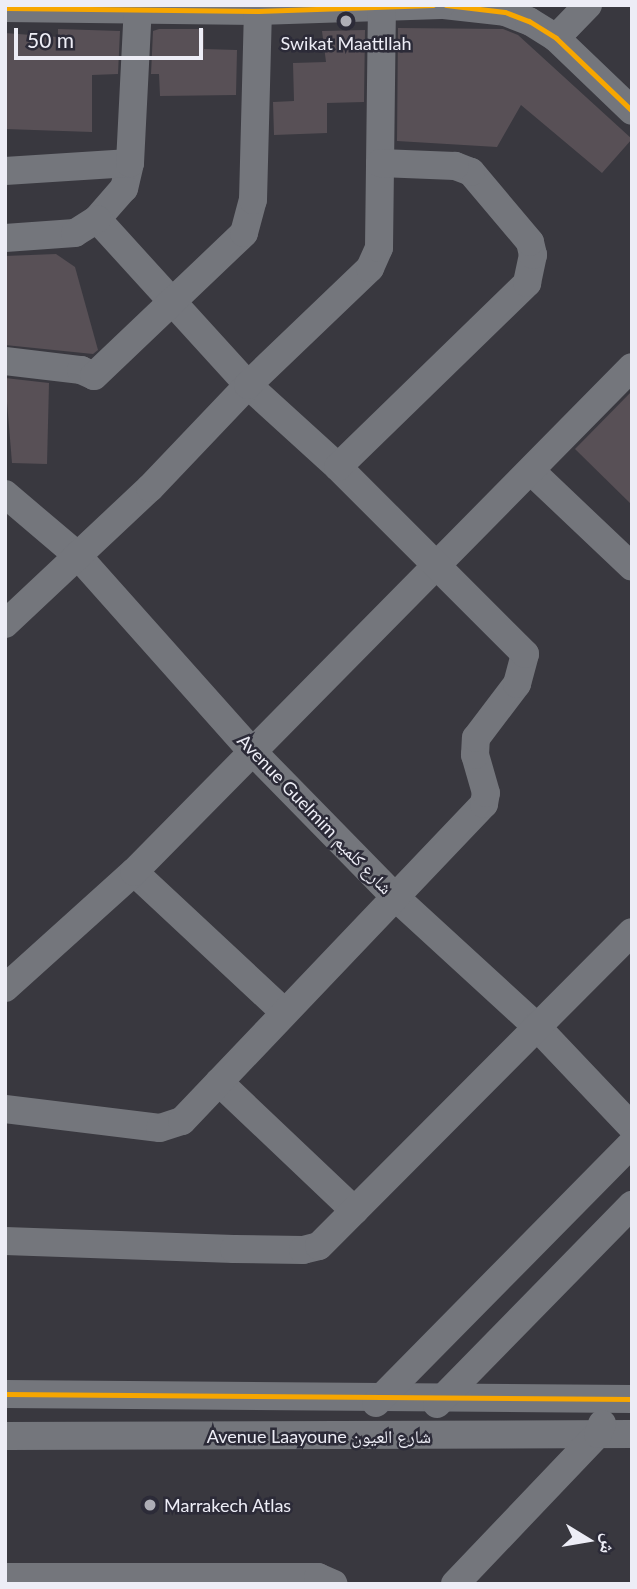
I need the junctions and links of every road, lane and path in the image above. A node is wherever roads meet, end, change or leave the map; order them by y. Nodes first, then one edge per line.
1 (442, 5) edge
2 (587, 5) edge
3 (466, 6) edge
4 (7, 7) edge
5 (138, 8) edge
6 (382, 8) junction
7 (507, 9) edge
8 (258, 11) junction
9 (556, 38) junction
10 (632, 111) edge
11 (130, 163) junction
12 (380, 163) junction
13 (5, 172) edge
14 (97, 219) junction
15 (5, 238) edge
16 (172, 305) junction
17 (5, 361) edge
18 (632, 367) edge
19 (248, 384) junction
20 (338, 467) junction
21 (531, 471) junction
22 (5, 494) edge
23 (77, 555) junction
24 (438, 564) junction
25 (632, 568) edge
26 (5, 624) edge
27 (251, 750) junction
28 (134, 872) junction
29 (393, 895) junction
30 (632, 932) edge
31 (5, 988) edge
32 (285, 1012) junction
33 (536, 1026) junction
34 (219, 1082) junction
35 (5, 1109) edge
36 (632, 1127) edge
37 (632, 1143) edge
38 (632, 1205) edge
39 (355, 1211) junction
40 (5, 1241) edge
41 (5, 1394) edge
42 (382, 1396) junction
43 (443, 1396) junction
44 (620, 1399) edge
45 (598, 1434) junction
46 (632, 1434) edge
47 (356, 1435) junction
48 (5, 1436) edge
49 (418, 1436) junction
50 (5, 1577) edge
51 (128, 1581) edge
52 (258, 1581) edge
53 (334, 1584) edge
54 (455, 1584) edge

1 - 3 street
1 - 6 street
2 - 9 street
3 - 7 street
4 - 5 street
5 - 8 street
5 - 11 street
6 - 8 street
6 - 12 street
7 - 9 street
8 - 16 street
9 - 10 street
11 - 13 street
11 - 14 street
12 - 19 street
12 - 20 street
14 - 15 street
14 - 16 street
16 - 17 street
16 - 19 street
18 - 21 street
19 - 20 street
19 - 23 street
20 - 24 street
21 - 24 street
21 - 25 street
22 - 23 street, Avenue Guelmim شارع كلميم
23 - 26 street
23 - 27 street, Avenue Guelmim شارع كلميم
24 - 27 street
24 - 29 street
27 - 28 street
27 - 29 street, Avenue Guelmim شارع كلميم
28 - 31 street
28 - 32 street
29 - 32 street
29 - 33 street, Avenue Guelmim شارع كلميم
30 - 33 street
32 - 34 street
33 - 36 street, Avenue Guelmim شارع كلميم
33 - 39 street
34 - 35 street
34 - 39 street
37 - 42 street
38 - 43 street
39 - 40 street
41 - 42 street
42 - 43 street
42 - 47 street
43 - 44 street
43 - 49 street
44 - 45 street
45 - 46 street, Avenue Laayoune شارع العيون
45 - 49 street, Avenue Laayoune شارع العيون
45 - 54 street
47 - 48 street, Avenue Laayoune شارع العيون
47 - 49 street, Avenue Laayoune شارع العيون
50 - 51 street
51 - 52 street
52 - 53 street

